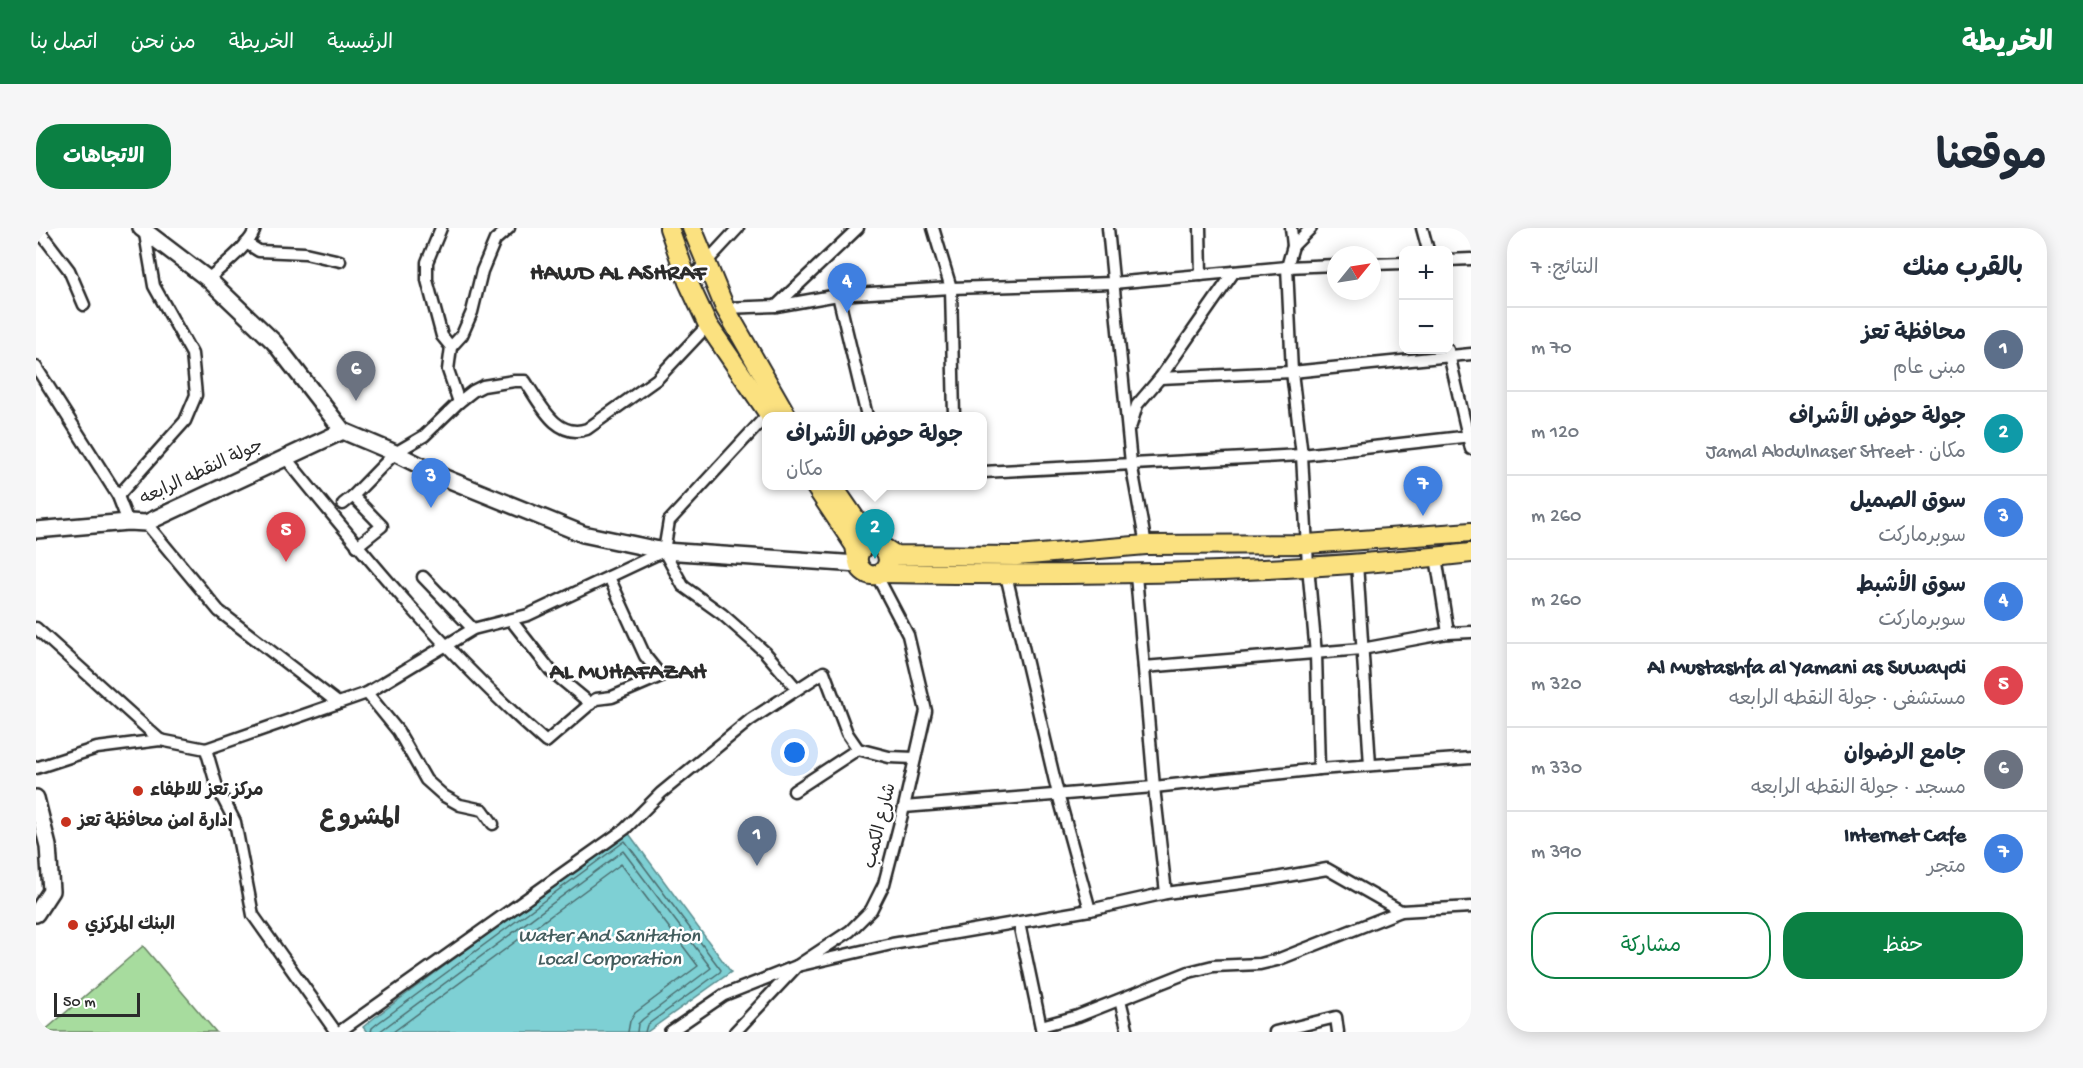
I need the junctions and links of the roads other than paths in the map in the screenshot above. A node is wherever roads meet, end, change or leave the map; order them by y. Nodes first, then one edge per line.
1 (37, 228) edge
2 (255, 228) edge
3 (441, 228) edge
4 (509, 228) edge
5 (669, 228) edge
6 (692, 228) edge
7 (738, 228) edge
8 (858, 228) edge
9 (933, 228) edge
10 (1108, 228) edge
11 (1200, 228) edge
12 (1291, 228) edge
13 (1311, 228) edge
14 (1422, 228) edge
15 (143, 229) edge
16 (246, 243) junction
17 (1293, 246) junction
18 (1427, 246) edge
19 (1471, 259) edge
20 (1453, 260) edge
21 (340, 261) dead end
22 (1399, 262) edge
23 (706, 263) junction
24 (1381, 263) edge
25 (1327, 265) edge
26 (1287, 267) junction
27 (1234, 272) junction
28 (1202, 275) junction
29 (208, 279) junction
30 (688, 282) junction
31 (1113, 283) junction
32 (951, 288) junction
33 (838, 295) junction
34 (84, 305) dead end
35 (776, 306) junction
36 (724, 308) junction
37 (708, 325) junction
38 (451, 347) junction
39 (1453, 353) edge
40 (1441, 354) edge
41 (1449, 354) edge
42 (1471, 354) edge
43 (36, 367) edge
44 (1292, 372) junction
45 (1160, 378) junction
46 (459, 402) junction
47 (767, 412) edge
48 (785, 412) edge
49 (866, 412) edge
50 (954, 412) edge
51 (762, 422) edge
52 (343, 431) junction
53 (1130, 433) junction
54 (1470, 436) edge
55 (1471, 449) edge
56 (395, 453) junction
57 (1302, 455) junction
58 (285, 457) junction
59 (1131, 464) junction
60 (987, 472) edge
61 (818, 490) edge
62 (836, 490) edge
63 (118, 496) junction
64 (353, 496) junction
65 (344, 504) dead end
66 (128, 522) junction
67 (146, 523) junction
68 (36, 530) edge
69 (1471, 532) edge
70 (1307, 544) junction
71 (1146, 545) junction
72 (357, 546) junction
73 (881, 546) junction
74 (664, 551) junction
75 (1471, 553) edge
76 (1436, 557) junction
77 (858, 561) junction
78 (1357, 563) junction
79 (1308, 566) junction
80 (878, 574) junction
81 (1006, 575) junction
82 (1136, 575) junction
83 (423, 576) dead end
84 (609, 577) junction
85 (511, 620) junction
86 (36, 628) edge
87 (473, 629) junction
88 (1471, 632) edge
89 (1448, 633) junction
90 (445, 645) junction
91 (1362, 649) junction
92 (1316, 654) junction
93 (1144, 667) junction
94 (797, 689) junction
95 (367, 693) junction
96 (338, 703) junction
97 (591, 704) junction
98 (160, 740) junction
99 (206, 749) junction
100 (858, 750) junction
101 (915, 758) junction
102 (1471, 758) edge
103 (1370, 765) junction
104 (36, 768) edge
105 (1319, 769) junction
106 (1154, 787) junction
107 (794, 791) dead end
108 (1058, 794) junction
109 (36, 798) edge
110 (904, 807) junction
111 (493, 824) dead end
112 (1166, 893) junction
113 (1471, 907) edge
114 (1090, 910) junction
115 (1401, 911) junction
116 (36, 915) edge
117 (1019, 922) junction
118 (797, 966) junction
119 (1120, 1000) junction
120 (1041, 1029) edge
121 (337, 1032) edge
122 (670, 1032) edge
123 (735, 1032) edge
124 (1128, 1032) edge
125 (1275, 1032) edge
126 (1338, 1032) edge

1 - 34 street
2 - 16 street
3 - 38 street
4 - 38 street
5 - 30 main road
6 - 23 main road
7 - 23 street
8 - 35 street
9 - 32 street
10 - 31 street
11 - 28 street
12 - 17 street
13 - 17 street
14 - 18 street
15 - 29 main road
15 - 63 street
16 - 21 street
16 - 29 street
17 - 26 street
19 - 20 street
22 - 24 street
23 - 30 street
23 - 36 main road
25 - 26 street
26 - 27 street
26 - 44 street
27 - 28 street
27 - 45 street
28 - 31 street
29 - 52 main road
30 - 37 main road
31 - 32 street
31 - 53 street
32 - 33 street
32 - 50 street
33 - 35 street
33 - 49 street
35 - 36 street
36 - 48 main road
37 - 46 street
37 - 47 main road
38 - 46 street
39 - 42 street
40 - 44 street
41 - 54 street
43 - 63 street
44 - 45 street
44 - 57 street
45 - 53 street
46 - 56 street
51 - 74 street
52 - 56 main road
52 - 58 main road, جولة النقطه الرابعه
53 - 59 street
54 - 55 street
54 - 57 street
56 - 64 street
56 - 74 main road
57 - 59 street
57 - 70 street
58 - 67 main road, جولة النقطه الرابعه
58 - 72 street
59 - 60 street
59 - 71 street
61 - 77 main road
62 - 73 main road
63 - 66 street
64 - 65 street
64 - 72 street
66 - 67 main road, جولة النقطه الرابعه
66 - 68 main road, جولة النقطه الرابعه
67 - 96 street
69 - 70 main road
70 - 71 main road
70 - 79 street
71 - 73 main road
72 - 90 street
73 - 77 main road
73 - 80 main road
74 - 77 main road
74 - 84 street
74 - 94 street
75 - 76 main road
76 - 78 main road
76 - 89 street
77 - 80 main road
78 - 79 main road
78 - 91 street
79 - 82 main road
79 - 92 street
80 - 81 main road
80 - 101 street, شارع الكمب
81 - 82 main road
81 - 108 street
82 - 93 street
83 - 87 street
84 - 85 street
84 - 97 street
85 - 87 street
85 - 97 street
86 - 98 street
87 - 90 street
88 - 89 street
89 - 91 street
90 - 95 street
90 - 97 street
91 - 92 street
91 - 103 street
92 - 93 street
92 - 105 street
93 - 106 street
94 - 100 street
94 - 121 street
95 - 96 street
95 - 111 street
96 - 99 street
98 - 99 street
98 - 104 street
99 - 121 street
100 - 101 street
100 - 107 street
101 - 110 street, شارع الكمب
102 - 103 street
103 - 105 street
105 - 106 street
106 - 108 street
106 - 112 street
108 - 110 street
108 - 114 street
109 - 116 main road
110 - 118 street, شارع الكمب
112 - 114 street
112 - 115 street
113 - 115 street
114 - 117 street
115 - 119 street
117 - 118 street
117 - 120 street
118 - 122 street
118 - 123 street, شارع الكمب
119 - 120 street
119 - 124 street
125 - 126 street

